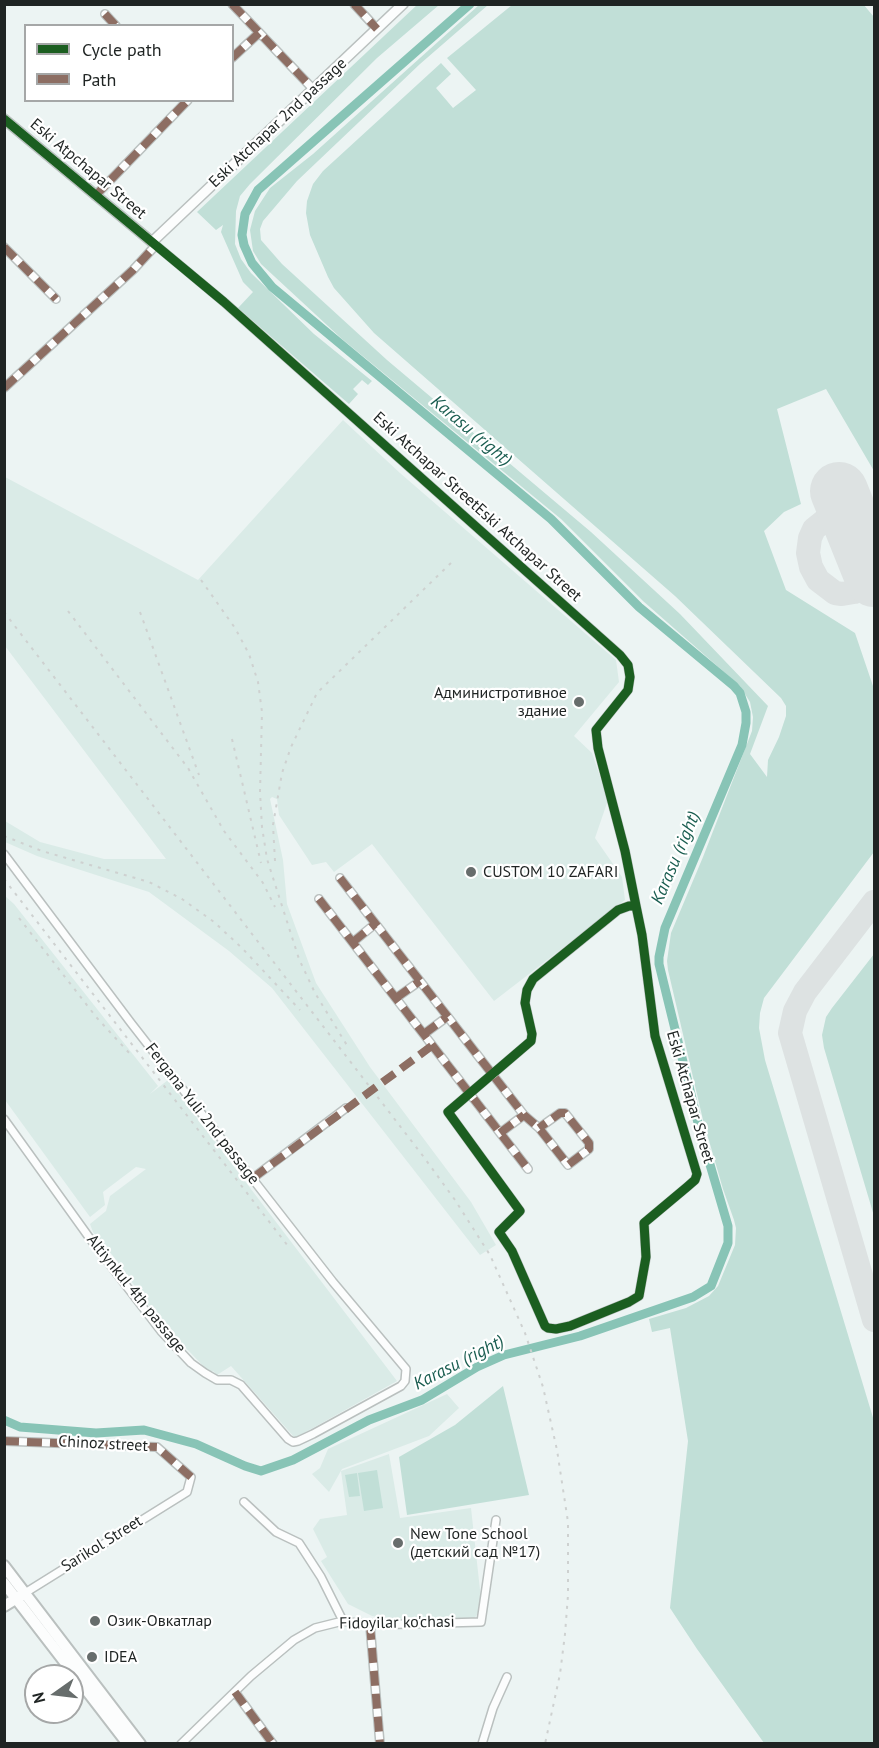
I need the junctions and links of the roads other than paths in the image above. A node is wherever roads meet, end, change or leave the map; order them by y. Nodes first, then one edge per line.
1 (232, 4) edge
2 (354, 4) edge
3 (403, 4) edge
4 (105, 14) dead end
5 (114, 24) edge
6 (377, 29) junction
7 (260, 33) junction
8 (234, 56) edge
9 (314, 90) junction
10 (186, 102) edge
11 (4, 118) edge
12 (95, 196) junction
13 (154, 243) junction
14 (4, 246) edge
15 (56, 298) dead end
16 (4, 388) edge
17 (4, 854) edge
18 (340, 878) dead end
19 (320, 899) dead end
20 (636, 906) junction
21 (375, 924) junction
22 (353, 942) junction
23 (420, 981) junction
24 (396, 998) junction
25 (447, 1017) junction
26 (424, 1034) junction
27 (493, 1074) junction
28 (470, 1094) junction
29 (346, 1108) dead end
30 (524, 1115) junction
31 (4, 1119) edge
32 (540, 1128) junction
33 (500, 1133) junction
34 (528, 1169) dead end
35 (253, 1178) junction
36 (406, 1369) joint
37 (4, 1441) edge
38 (191, 1477) joint
39 (244, 1502) dead end
40 (496, 1520) dead end
41 (4, 1566) edge
42 (4, 1583) edge
43 (21, 1596) junction
44 (4, 1606) edge
45 (343, 1621) junction
46 (370, 1625) junction
47 (507, 1677) dead end
48 (235, 1692) junction
49 (128, 1743) edge
50 (140, 1743) edge
51 (181, 1743) edge
52 (273, 1743) edge
53 (380, 1743) edge
54 (482, 1743) edge

1 - 7 street
2 - 6 street
3 - 6 street, Eski Atchapar 2nd passage
4 - 5 street
6 - 9 street, Eski Atchapar 2nd passage
7 - 8 street
7 - 9 street
9 - 13 street, Eski Atchapar 2nd passage
10 - 12 street
11 - 12 street, Eski Atpchapar Street
12 - 13 street, Eski Atpchapar Street
13 - 16 street, Eski Atchapar 2nd passage
13 - 20 street, Eski Atchapar Street
14 - 15 street
17 - 35 street, Fergana Yuli 2nd passage
18 - 21 street
19 - 22 street
20 - 27 street, Eski Atchapar Street
20 - 28 street, Eski Atchapar Street
21 - 22 street
21 - 23 street
22 - 24 street
23 - 24 street
23 - 25 street
24 - 26 street
25 - 26 street
25 - 27 street
26 - 28 street
27 - 28 street, Eski Atchapar Street
27 - 30 street
28 - 33 street
29 - 35 street
30 - 32 street
30 - 33 street
31 - 36 street, Altiynkul 4th passage
32 - 32 street
33 - 34 street
35 - 36 street, Fergana Yuli 2nd passage
37 - 38 street, Chinoz street
38 - 43 street, Sarikol Street
39 - 45 street
40 - 46 street, Fidoyilar ko'chasi
41 - 43 main road
42 - 43 main road
43 - 44 main road, Sarikol Street
43 - 49 main road
43 - 50 main road
45 - 46 street, Fidoyilar ko'chasi
45 - 48 street, Fidoyilar ko'chasi
46 - 53 street
47 - 54 street
48 - 51 street, Fidoyilar ko'chasi
48 - 52 street

